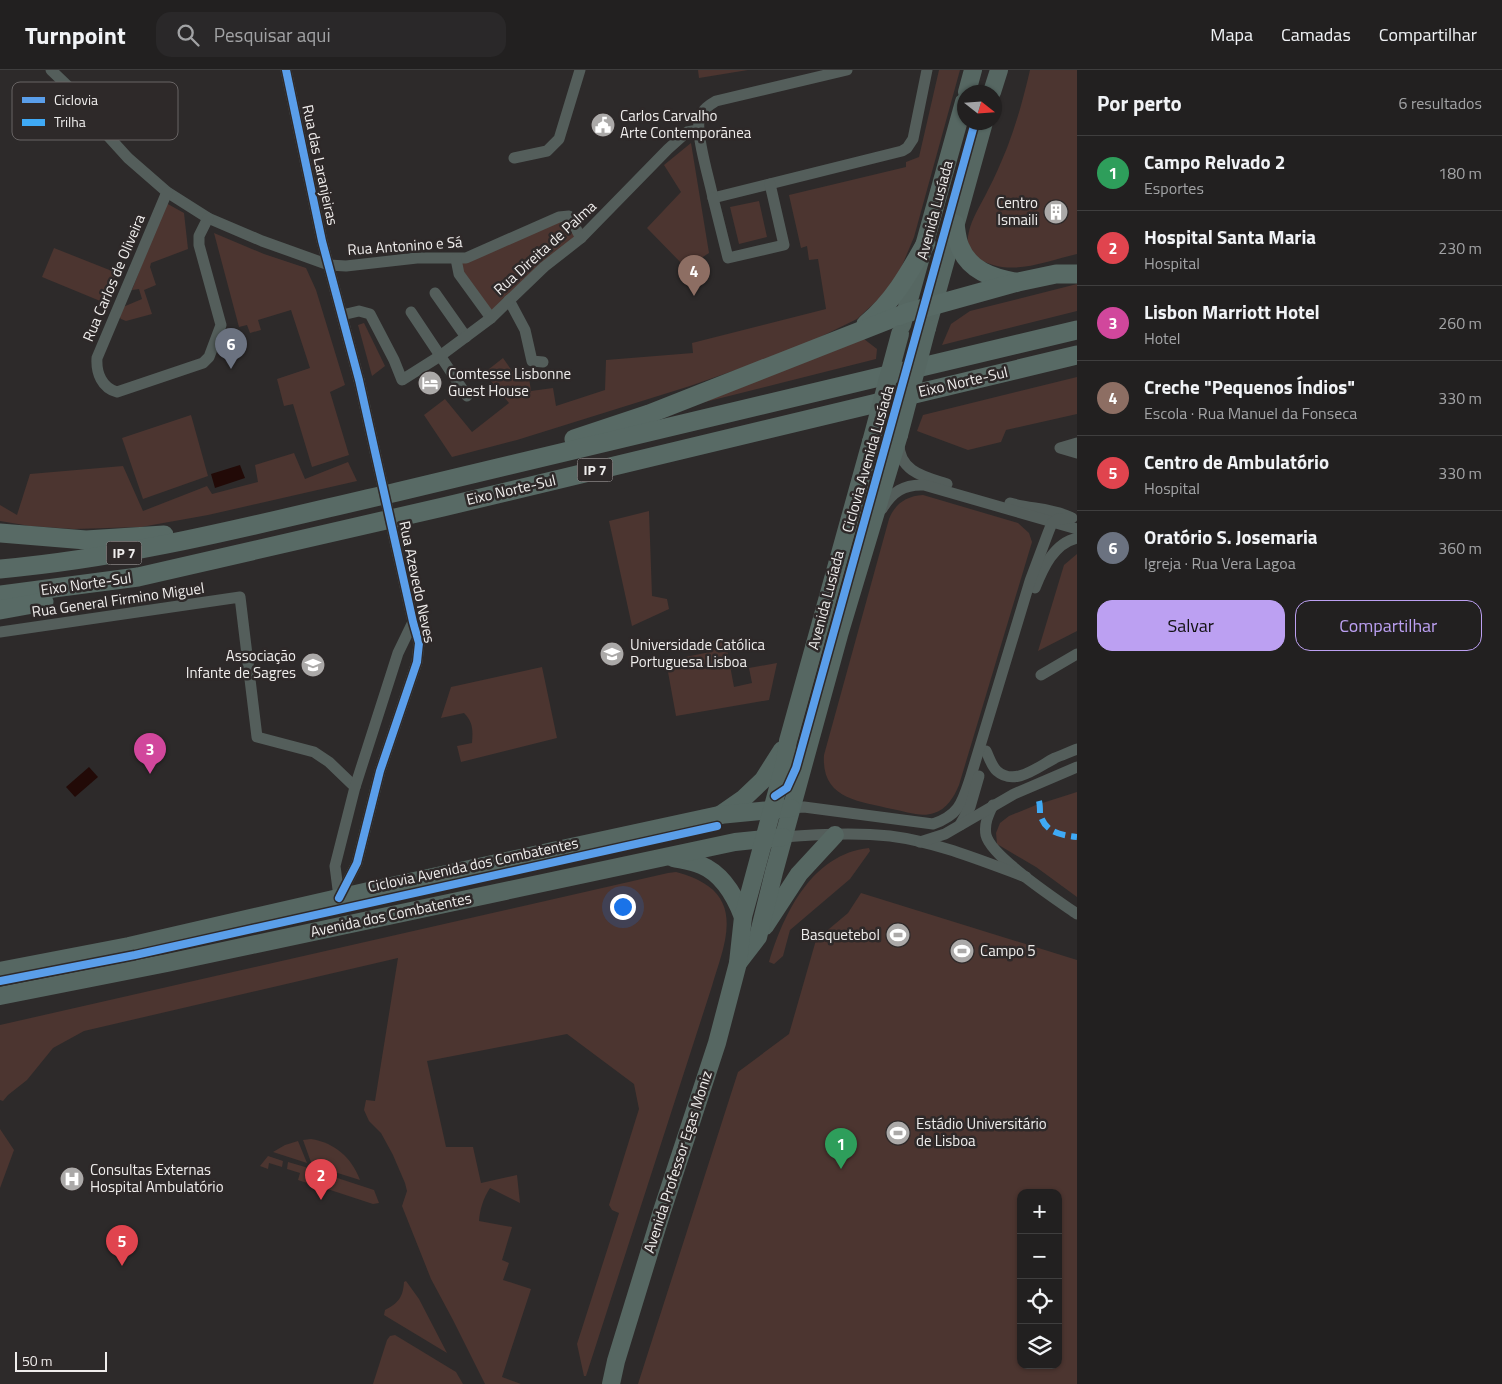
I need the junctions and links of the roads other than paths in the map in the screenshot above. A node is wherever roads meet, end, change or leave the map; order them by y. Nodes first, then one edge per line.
1 (51, 70) edge
2 (286, 70) edge
3 (580, 70) edge
4 (847, 70) edge
5 (927, 70) edge
6 (973, 70) edge
7 (999, 70) edge
8 (64, 82) edge
9 (969, 85) edge
10 (994, 85) edge
11 (957, 128) edge
12 (698, 130) junction
13 (982, 130) edge
14 (112, 140) edge
15 (514, 158) dead end
16 (770, 184) junction
17 (167, 192) junction
18 (713, 198) junction
19 (208, 218) junction
20 (955, 224) junction
21 (581, 238) junction
22 (926, 243) junction
23 (456, 260) junction
24 (329, 265) junction
25 (1077, 266) edge
26 (1056, 274) junction
27 (1077, 274) edge
28 (1018, 282) junction
29 (435, 293) dead end
30 (509, 300) junction
31 (933, 305) junction
32 (411, 312) dead end
33 (906, 313) junction
34 (342, 315) junction
35 (491, 318) junction
36 (1077, 330) edge
37 (855, 333) junction
38 (466, 337) junction
39 (1077, 355) edge
40 (440, 356) junction
41 (543, 362) dead end
42 (467, 396) dead end
43 (899, 435) junction
44 (1077, 443) edge
45 (1077, 453) edge
46 (471, 475) junction
47 (1074, 518) edge
48 (874, 521) junction
49 (1052, 523) junction
50 (230, 530) junction
51 (1077, 530) edge
52 (0, 533) edge
53 (1077, 538) edge
54 (5, 567) edge
55 (117, 580) junction
56 (0, 595) edge
57 (0, 610) edge
58 (413, 622) junction
59 (0, 632) edge
60 (1077, 654) edge
61 (1041, 675) dead end
62 (788, 741) junction
63 (1077, 749) edge
64 (986, 751) junction
65 (1077, 768) edge
66 (355, 787) junction
67 (993, 805) junction
68 (791, 808) junction
69 (771, 810) junction
70 (719, 815) junction
71 (960, 825) junction
72 (835, 834) junction
73 (783, 837) junction
74 (763, 839) junction
75 (920, 842) junction
76 (668, 857) junction
77 (1026, 877) junction
78 (339, 898) junction
79 (1077, 914) edge
80 (743, 917) junction
81 (343, 926) junction
82 (758, 936) junction
83 (738, 963) junction
84 (0, 971) edge
85 (0, 996) edge
86 (616, 1361) junction
87 (607, 1384) edge
88 (611, 1384) edge

1 - 8 street, Rua Antonino e Sá
2 - 24 street, Rua das Laranjeiras
3 - 15 street
4 - 12 street
5 - 16 street
6 - 9 main road
7 - 10 main road
11 - 22 main road, Avenida Lusíada
12 - 18 street
12 - 21 street, Rua Direita de Palma
13 - 20 main road, Avenida Lusíada
14 - 17 street, Rua Antonino e Sá
16 - 18 street
16 - 18 street
17 - 19 street, Rua Antonino e Sá
17 - 19 street, Rua Carlos de Oliveira
19 - 24 street, Rua Antonino e Sá
20 - 28 highway
20 - 31 main road, Avenida Lusíada
21 - 23 street, Rua Antonino e Sá
21 - 30 street, Rua Direita de Palma
22 - 33 main road, Avenida Lusíada
22 - 37 highway
23 - 24 street, Rua Antonino e Sá
23 - 35 street
24 - 34 street, Rua Azevedo Neves
25 - 26 street
26 - 27 highway
26 - 28 highway
28 - 31 highway
29 - 38 street
30 - 35 street, Rua Direita de Palma
30 - 41 street
31 - 33 highway
31 - 43 main road, Avenida Lusíada, bridge
32 - 40 street
33 - 37 highway
33 - 62 main road, Avenida Lusíada, bridge
34 - 40 street, Rua Direita de Palma
34 - 58 street, Rua Azevedo Neves, bridge
35 - 38 street, Rua Direita de Palma
36 - 46 highway, Eixo Norte-Sul / IP 7
37 - 46 highway
38 - 40 street, Rua Direita de Palma
39 - 55 highway, Eixo Norte-Sul / IP 7
40 - 42 street
43 - 47 street
43 - 48 main road, Avenida Lusíada
44 - 45 street
46 - 50 highway, Eixo Norte-Sul / IP 7
47 - 49 street
48 - 49 street
48 - 68 main road, Avenida Lusíada
49 - 51 street
49 - 68 street
50 - 52 highway
50 - 54 highway, Eixo Norte-Sul / IP 7
53 - 64 street
55 - 56 highway, Eixo Norte-Sul / IP 7
55 - 57 highway
58 - 66 street, Rua Azevedo Neves
58 - 78 street, Rua Azevedo Neves
59 - 66 street, Rua General Firmino Miguel
60 - 61 street
62 - 69 main road, Avenida Lusíada
62 - 70 main road
63 - 64 street
64 - 71 street
65 - 67 street
66 - 78 street, Rua Azevedo Neves
67 - 71 street
67 - 77 street
68 - 69 main road, Avenida dos Combatentes
68 - 73 main road, Avenida Lusíada
69 - 70 main road, Avenida dos Combatentes
69 - 74 main road, Avenida Lusíada
70 - 78 main road, Avenida dos Combatentes
71 - 75 street
72 - 73 street
72 - 75 street
72 - 82 main road
73 - 74 main road, Avenida dos Combatentes
73 - 82 main road, Avenida Professor Egas Moniz
74 - 76 main road, Avenida dos Combatentes
74 - 80 main road, Avenida Professor Egas Moniz
75 - 77 street
76 - 80 main road
76 - 81 main road, Avenida dos Combatentes
77 - 79 street
78 - 81 main road
78 - 84 main road, Avenida dos Combatentes
80 - 83 main road, Avenida Professor Egas Moniz
81 - 85 main road, Avenida dos Combatentes
82 - 83 main road, Avenida Professor Egas Moniz
83 - 86 main road, Avenida Professor Egas Moniz
86 - 87 main road, Avenida Professor Egas Moniz
86 - 88 main road, Avenida Professor Egas Moniz

